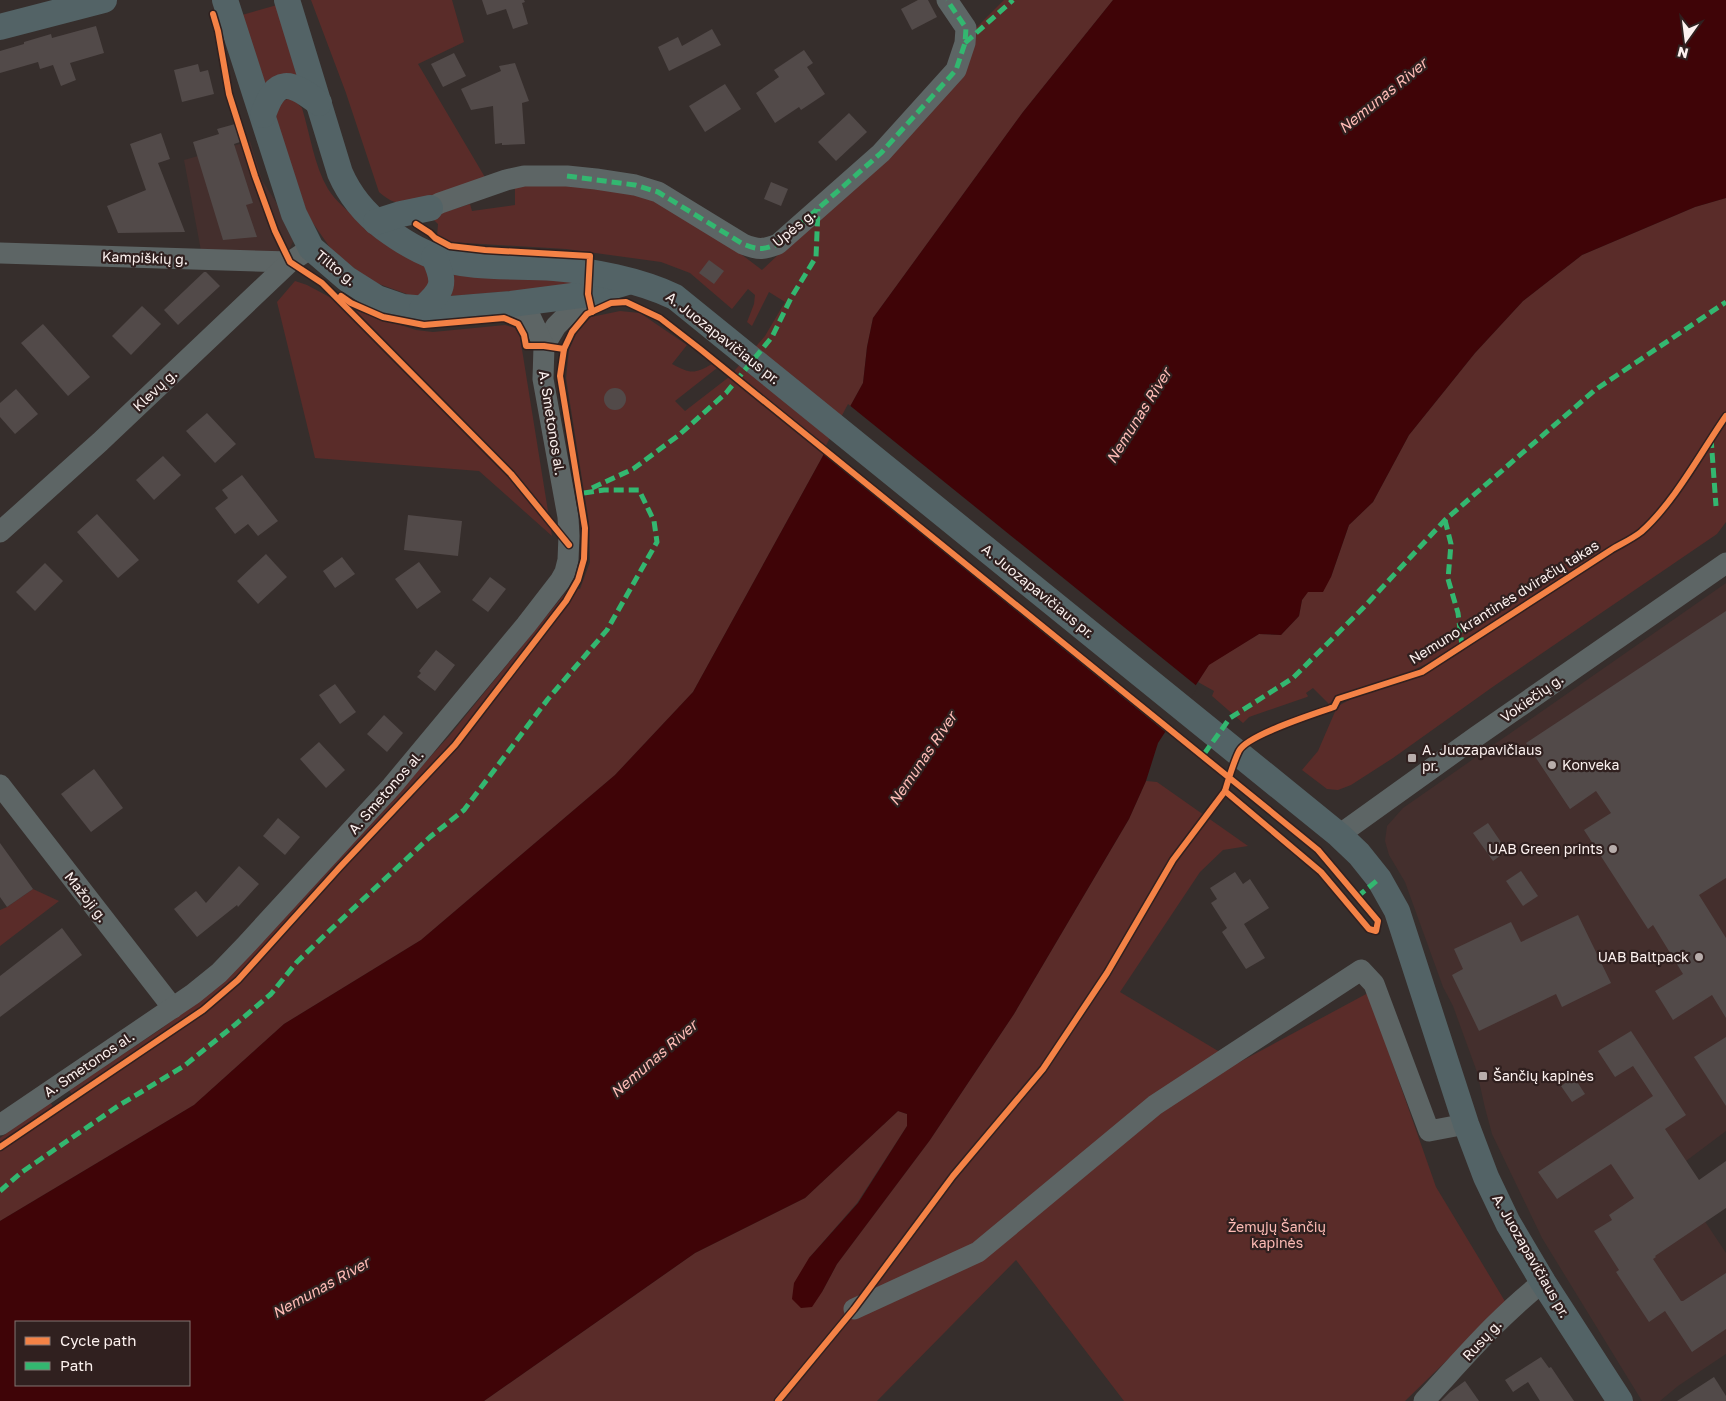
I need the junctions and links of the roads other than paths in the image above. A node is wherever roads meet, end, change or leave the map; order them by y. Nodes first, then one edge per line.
1 (104, 0) edge
2 (225, 0) edge
3 (287, 0) edge
4 (947, 0) edge
5 (0, 26) edge
6 (319, 103) junction
7 (263, 115) junction
8 (430, 208) junction
9 (376, 222) junction
10 (0, 253) edge
11 (428, 254) junction
12 (301, 255) junction
13 (630, 282) junction
14 (588, 294) junction
15 (510, 304) junction
16 (422, 309) junction
17 (544, 346) junction
18 (0, 532) edge
19 (1726, 563) edge
20 (0, 784) edge
21 (1339, 835) junction
22 (173, 1008) junction
23 (1466, 1124) junction
24 (0, 1125) edge
25 (1543, 1282) junction
26 (854, 1309) dead end
27 (1424, 1401) edge
28 (1620, 1401) edge

1 - 5 main road
2 - 7 main road, Tilto g.
3 - 6 main road
4 - 8 street, Upės g.
6 - 7 main road
6 - 9 main road
7 - 12 main road, Tilto g.
8 - 9 main road
8 - 11 main road
9 - 11 main road
10 - 12 street, Kampiškių g.
11 - 13 main road, A. Juozapavičiaus pr.
11 - 16 main road
12 - 16 main road, Tilto g.
12 - 18 street, Klevų g.
13 - 14 main road, A. Juozapavičiaus pr.
13 - 21 main road, A. Juozapavičiaus pr.
14 - 15 main road, Tilto g.
14 - 17 street
15 - 16 main road, Tilto g.
15 - 17 street, A. Smetonos al.
17 - 22 street, A. Smetonos al.
19 - 21 street, Vokiečių g.
20 - 22 street, Mažoji g.
21 - 23 main road, A. Juozapavičiaus pr.
22 - 24 street, A. Smetonos al.
23 - 25 main road, A. Juozapavičiaus pr.
23 - 26 street
25 - 27 street, Rusų g.
25 - 28 main road, A. Juozapavičiaus pr.

